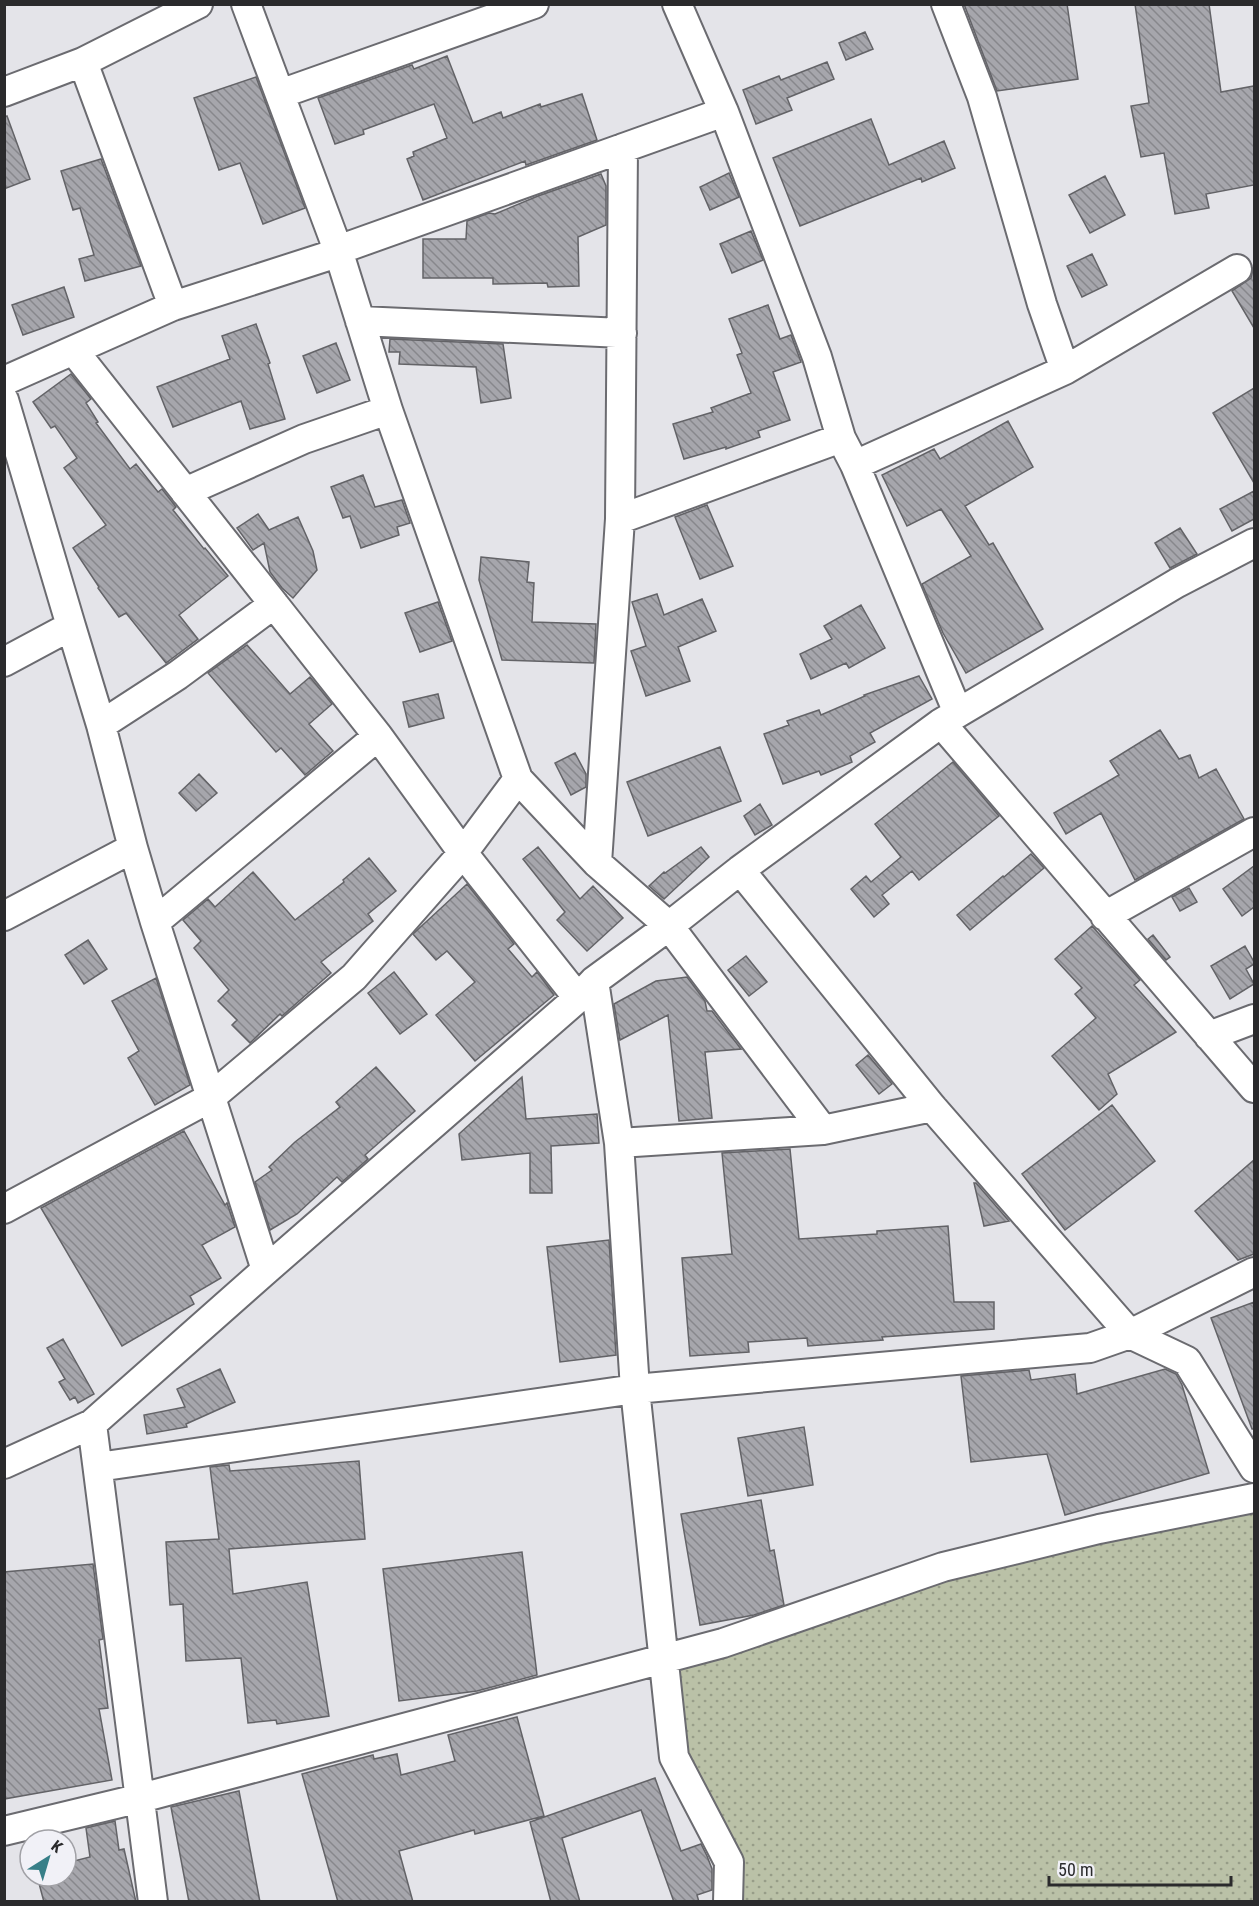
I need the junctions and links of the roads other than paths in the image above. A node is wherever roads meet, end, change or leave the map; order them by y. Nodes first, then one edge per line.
1 (198, 4) edge
2 (246, 4) edge
3 (534, 4) edge
4 (677, 4) edge
5 (946, 4) edge
6 (83, 62) junction
7 (4, 92) edge
8 (280, 94) junction
9 (724, 112) junction
10 (623, 148) junction
11 (338, 250) junction
12 (1237, 269) dead end
13 (173, 306) junction
14 (360, 321) junction
15 (622, 333) junction
16 (74, 351) junction
17 (1065, 370) junction
18 (4, 381) edge
19 (4, 400) edge
20 (388, 411) junction
21 (841, 438) junction
22 (855, 465) junction
23 (185, 492) junction
24 (620, 519) junction
25 (1254, 543) edge
26 (274, 604) junction
27 (71, 626) junction
28 (4, 662) edge
29 (949, 718) junction
30 (101, 725) junction
31 (378, 736) junction
32 (518, 779) junction
33 (1254, 832) edge
34 (133, 848) junction
35 (463, 852) junction
36 (597, 863) junction
37 (740, 870) junction
38 (4, 916) edge
39 (1105, 916) junction
40 (154, 922) junction
41 (669, 926) junction
42 (586, 989) junction
43 (1254, 1019) edge
44 (1209, 1036) junction
45 (1254, 1088) edge
46 (210, 1098) junction
47 (932, 1107) junction
48 (824, 1130) junction
49 (619, 1143) junction
50 (4, 1209) edge
51 (266, 1270) junction
52 (1254, 1272) edge
53 (1130, 1334) junction
54 (635, 1389) junction
55 (92, 1424) junction
56 (4, 1464) edge
57 (98, 1467) junction
58 (1254, 1468) edge
59 (1254, 1498) edge
60 (663, 1659) junction
61 (141, 1798) junction
62 (4, 1831) edge
63 (153, 1902) edge
64 (728, 1902) edge

1 - 6 street
2 - 8 street
3 - 8 street
4 - 9 street
5 - 17 street
6 - 7 street
6 - 13 street
8 - 11 street
9 - 10 street
9 - 21 street
10 - 11 street
10 - 15 street
11 - 13 street
11 - 14 street
12 - 17 street
13 - 16 street
14 - 15 street
14 - 20 street
15 - 24 street
16 - 18 street
16 - 23 street
17 - 22 street
19 - 27 street
20 - 23 street
20 - 32 street
21 - 22 street
21 - 24 street
22 - 29 street
23 - 26 street
24 - 36 street
25 - 29 street
26 - 30 street
26 - 31 street
27 - 28 street
27 - 30 street
29 - 37 street
29 - 39 street
30 - 34 street
31 - 35 street
31 - 40 street
32 - 35 street
32 - 36 street
33 - 39 street
34 - 38 street
34 - 40 street
35 - 42 street
35 - 46 street
36 - 41 street
37 - 41 street
37 - 47 street
39 - 44 street
40 - 46 street
41 - 42 street
41 - 48 street
42 - 49 street
42 - 51 street
43 - 44 street
44 - 45 street
46 - 50 street
46 - 51 street
47 - 48 street
47 - 53 street
48 - 49 street
49 - 54 street
51 - 55 street
52 - 53 street
53 - 54 street
53 - 58 street
54 - 57 street
54 - 60 street
55 - 56 street
55 - 57 street
57 - 61 street
59 - 60 street
60 - 61 street
60 - 64 street
61 - 62 street
61 - 63 street

